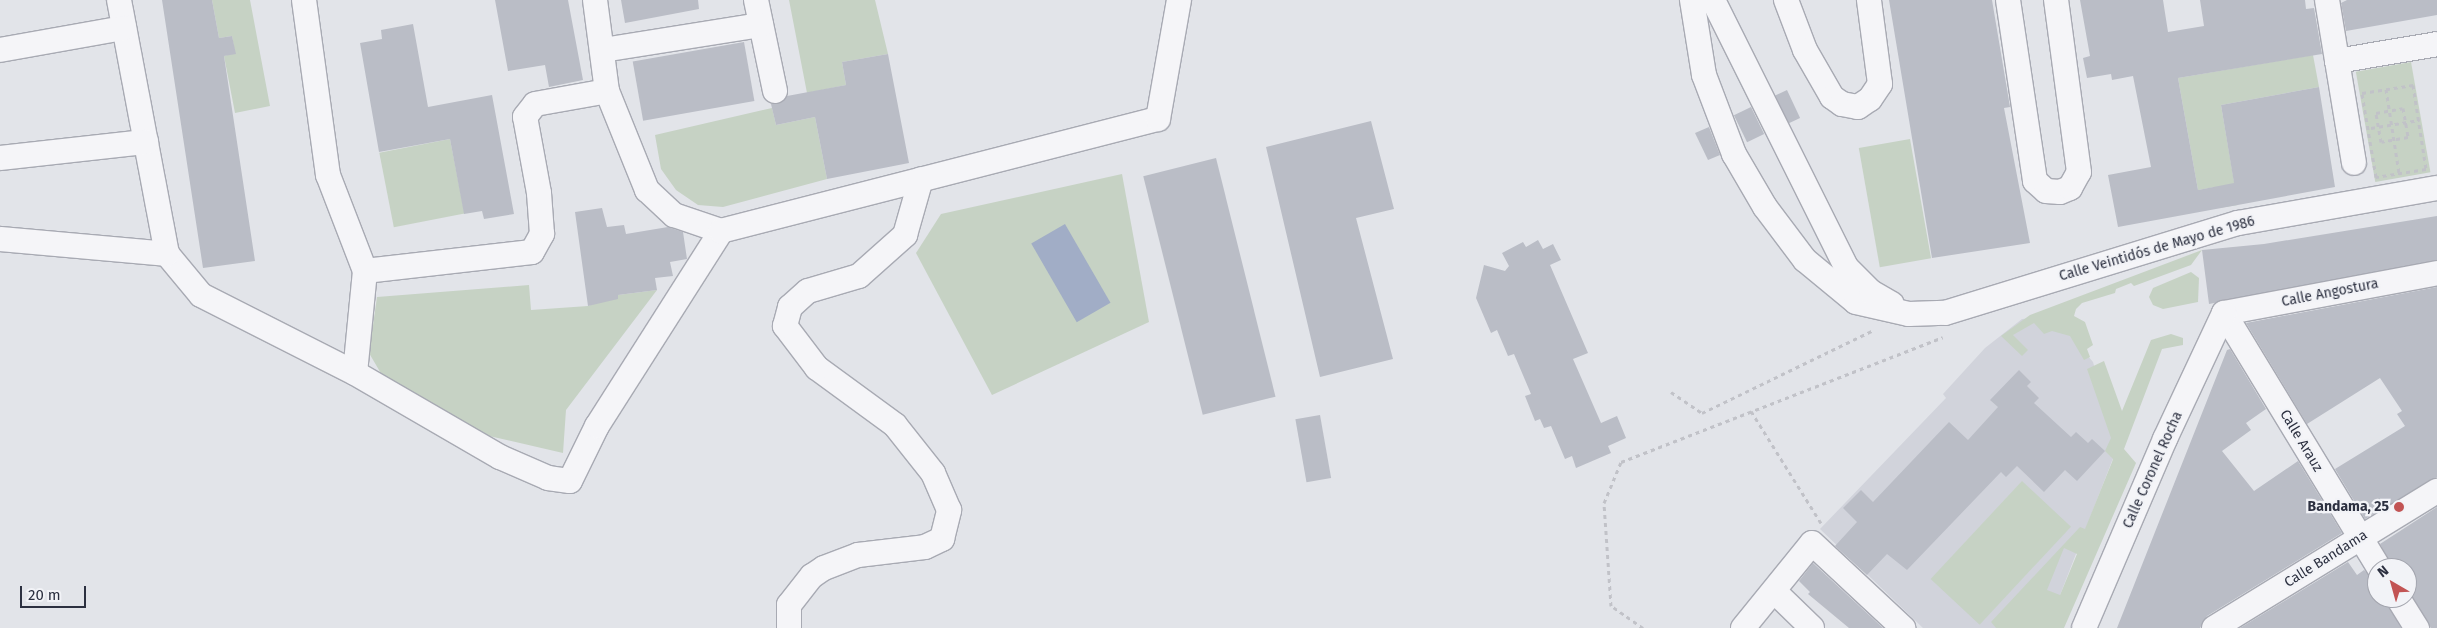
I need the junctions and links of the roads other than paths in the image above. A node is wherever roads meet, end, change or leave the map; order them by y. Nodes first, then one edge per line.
1 (118, 0) edge
2 (306, 0) edge
3 (595, 0) edge
4 (756, 0) edge
5 (1180, 0) edge
6 (1692, 0) edge
7 (1713, 0) edge
8 (1786, 0) edge
9 (1869, 0) edge
10 (2008, 0) edge
11 (2056, 0) edge
12 (2327, 0) edge
13 (761, 25) junction
14 (124, 28) junction
15 (2437, 44) edge
16 (0, 50) edge
17 (603, 50) junction
18 (2337, 61) junction
19 (607, 91) junction
20 (775, 91) dead end
21 (146, 142) junction
22 (0, 158) edge
23 (2354, 163) dead end
24 (921, 179) junction
25 (2437, 188) edge
26 (722, 231) junction
27 (0, 239) edge
28 (167, 254) junction
29 (365, 272) junction
30 (2436, 274) edge
31 (2224, 313) junction
32 (1909, 314) junction
33 (356, 373) junction
34 (2437, 491) edge
35 (2360, 538) junction
36 (2373, 558) edge
37 (1774, 591) junction
38 (2404, 608) edge
39 (789, 628) edge
40 (1743, 628) edge
41 (1812, 628) edge
42 (1903, 628) edge
43 (2084, 628) edge
44 (2214, 628) edge
45 (2417, 628) edge

1 - 14 street
2 - 29 street
3 - 17 street
4 - 13 street
5 - 24 street
6 - 32 street, Calle Veintidós de Mayo de 1986
7 - 32 street
8 - 9 street
10 - 11 street
12 - 18 street
13 - 17 street
13 - 20 street
14 - 16 street
14 - 21 street
15 - 18 street
17 - 19 street
18 - 23 street
19 - 26 street
19 - 29 street
21 - 22 street
21 - 28 street
24 - 26 street
24 - 39 street
25 - 32 street, Calle Veintidós de Mayo de 1986
26 - 33 street
27 - 28 street
28 - 33 street
29 - 33 street
30 - 31 street, Calle Angostura
31 - 35 street, Calle Arauz
31 - 43 street, Calle Coronel Rocha
34 - 35 street, Calle Bandama
35 - 36 street, Calle Arauz
35 - 44 street, Calle Bandama
37 - 40 street
37 - 41 street
37 - 42 street
38 - 45 street

